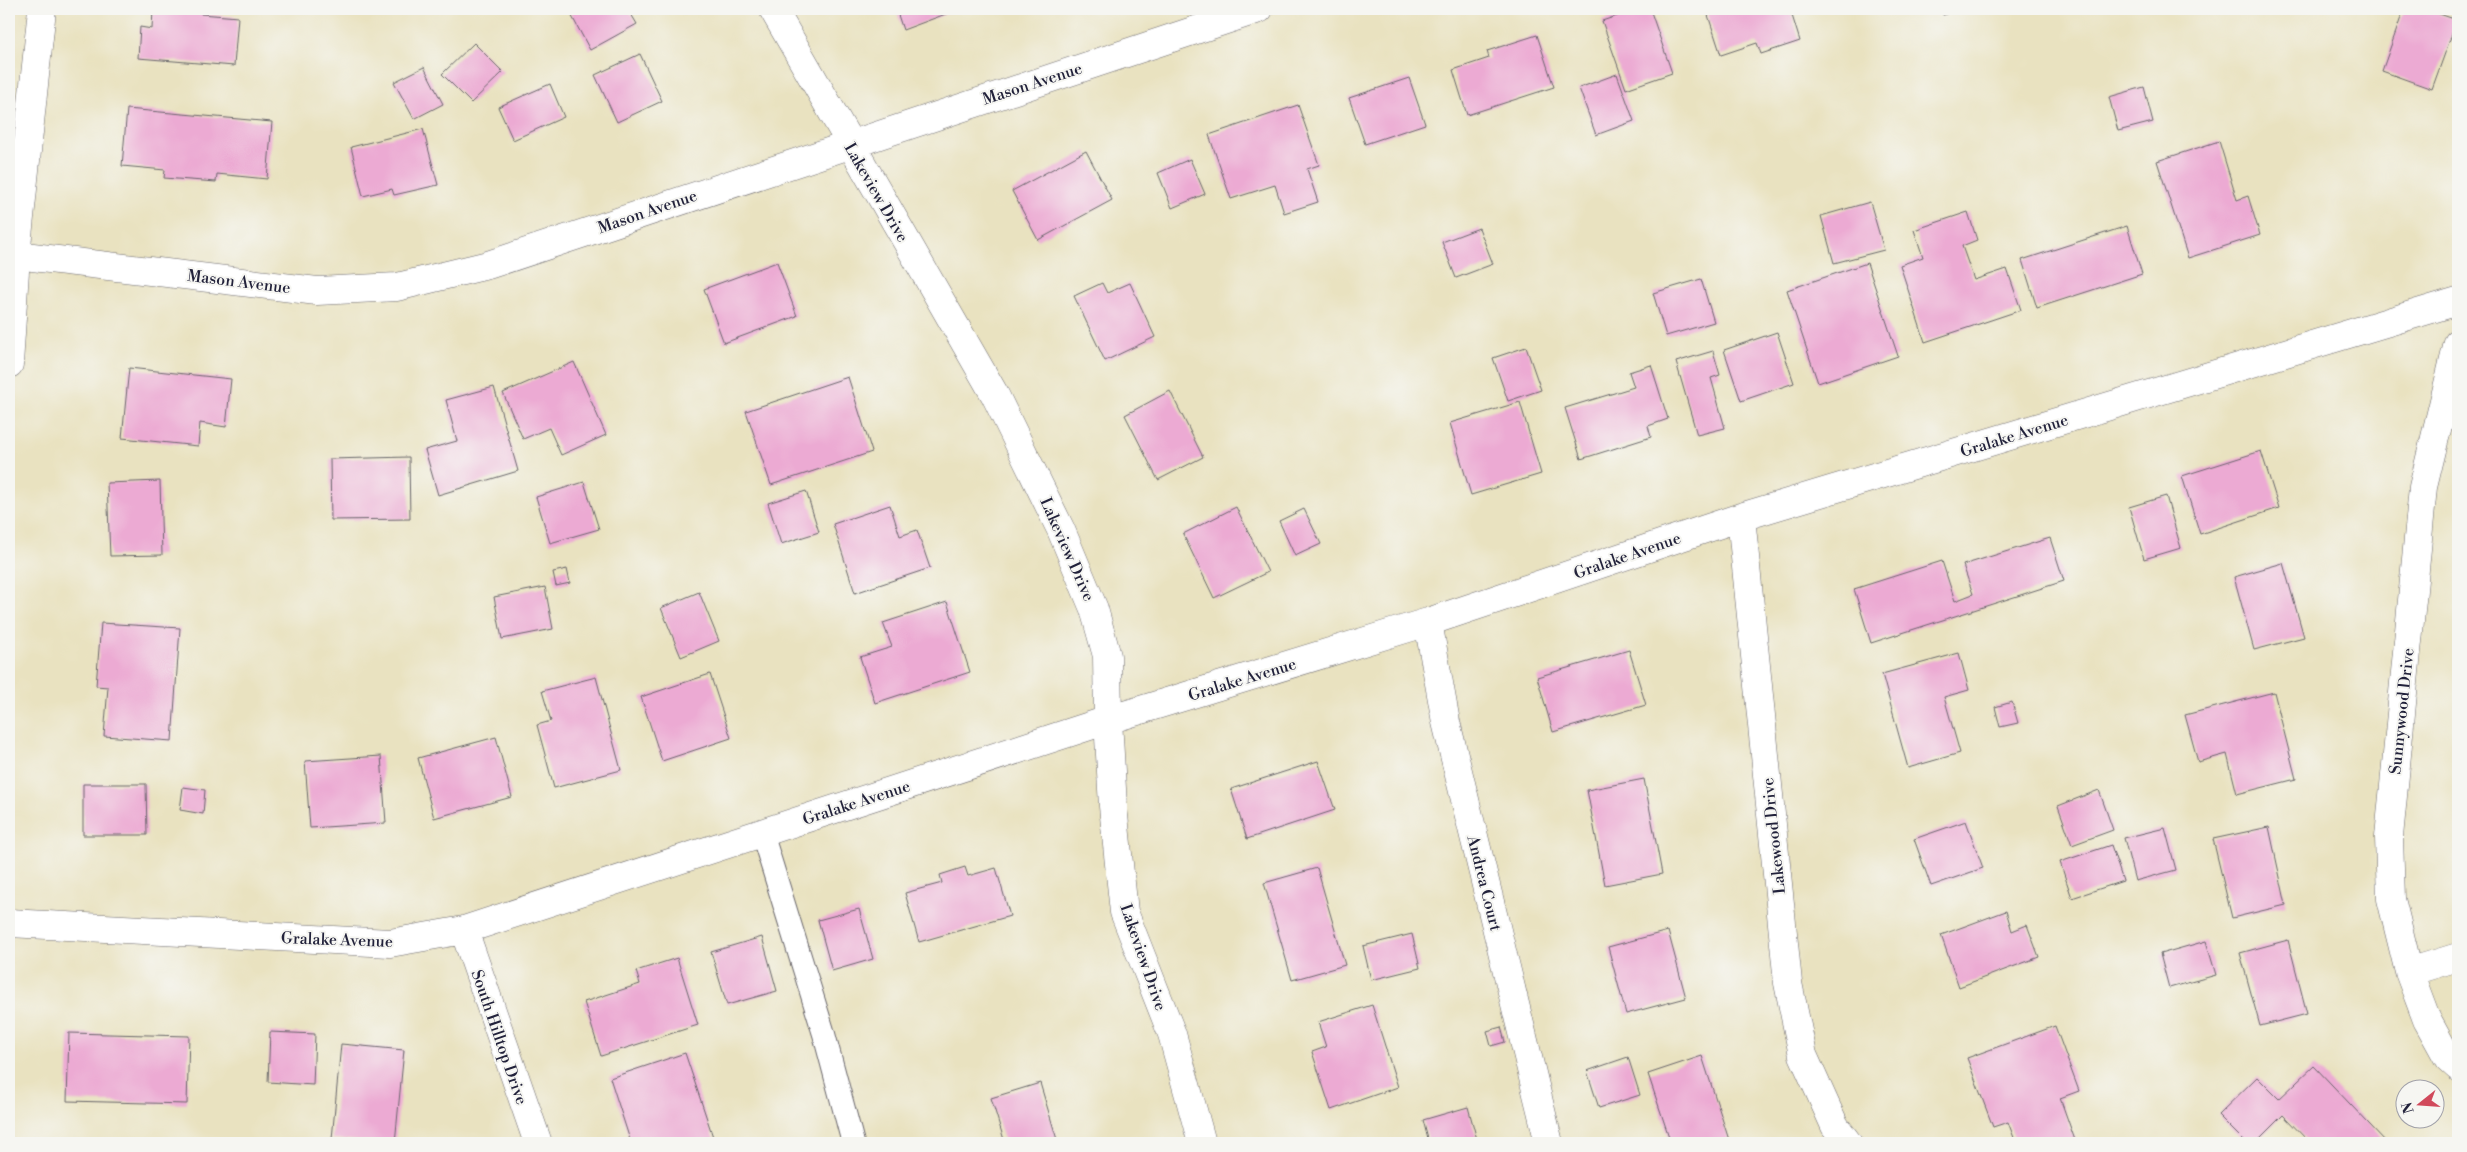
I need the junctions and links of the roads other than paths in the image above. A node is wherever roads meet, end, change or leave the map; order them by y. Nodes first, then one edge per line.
1 (42, 9) edge
2 (773, 9) edge
3 (1260, 9) edge
4 (849, 143) junction
5 (16, 255) junction
6 (2458, 301) edge
7 (2458, 343) edge
8 (9, 364) edge
9 (1741, 517) junction
10 (1428, 622) junction
11 (1108, 720) junction
12 (762, 833) junction
13 (9, 923) edge
14 (464, 930) junction
15 (2458, 957) edge
16 (2409, 972) junction
17 (2458, 1067) edge
18 (538, 1143) edge
19 (853, 1143) edge
20 (1202, 1143) edge
21 (1549, 1143) edge
22 (1848, 1143) edge

1 - 5 street
2 - 4 street, Lakeview Drive
3 - 4 street, Mason Avenue
4 - 5 street, Mason Avenue
4 - 11 street, Lakeview Drive
5 - 8 street
6 - 9 street, Gralake Avenue
7 - 16 street, Sunnywood Drive
9 - 10 street, Gralake Avenue
9 - 22 street, Lakewood Drive
10 - 11 street, Gralake Avenue
10 - 21 street, Andrea Court
11 - 12 street, Gralake Avenue
11 - 20 street, Lakeview Drive
12 - 14 street, Gralake Avenue
12 - 19 lane
13 - 14 street, Gralake Avenue
14 - 18 street, South Hilltop Drive
15 - 16 street
16 - 17 street, Sunnywood Drive

